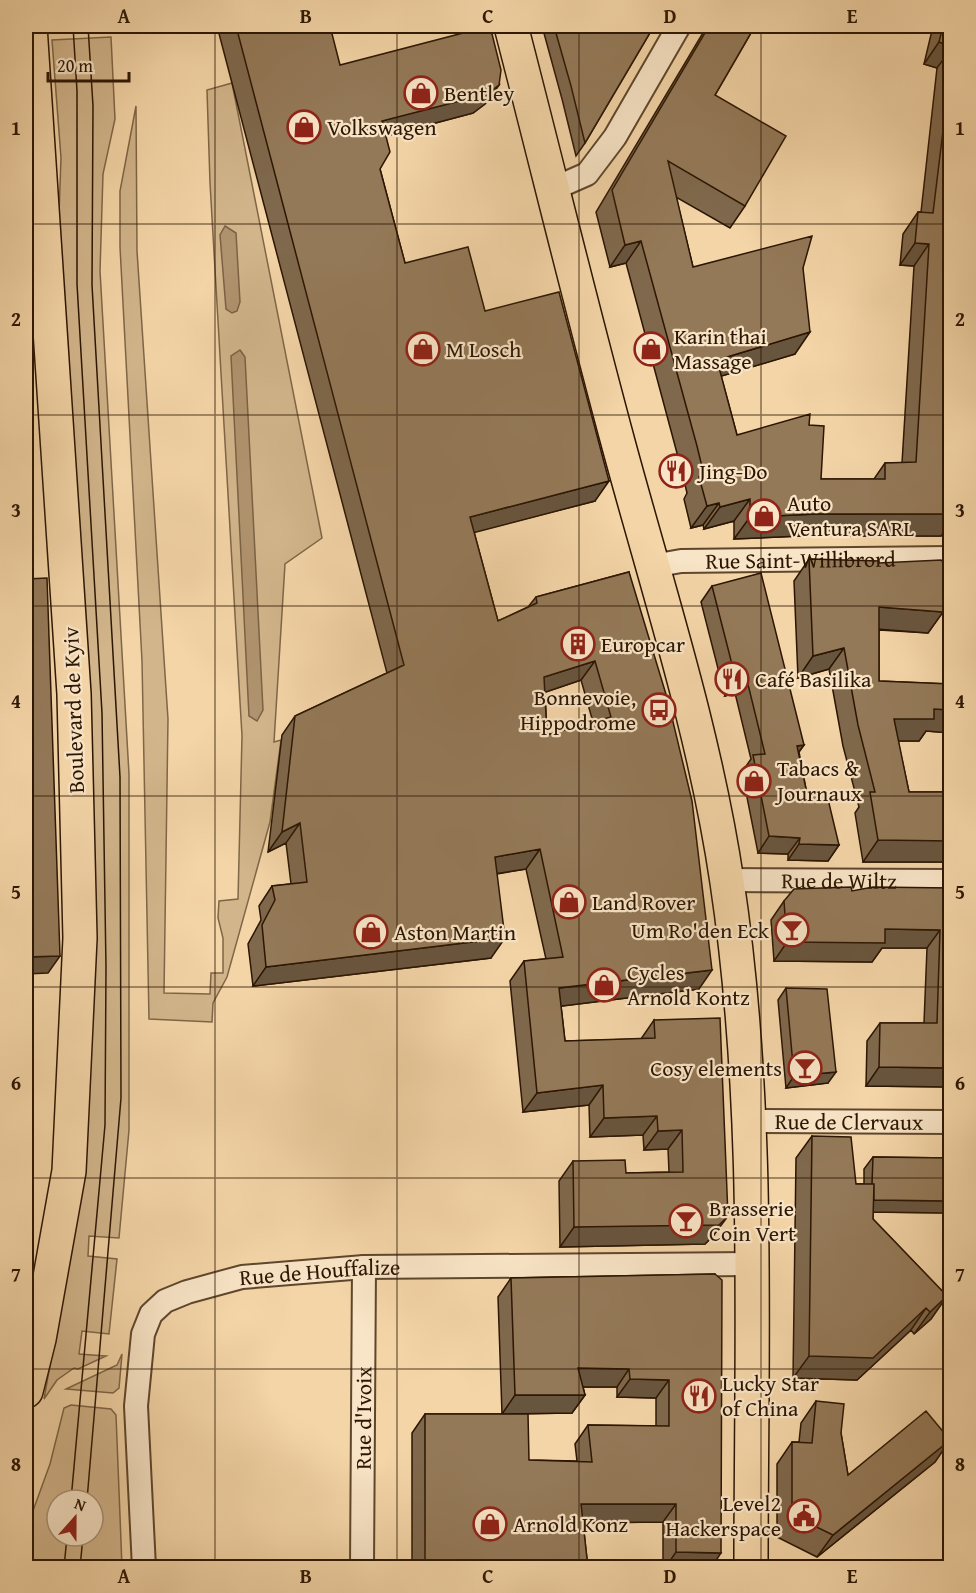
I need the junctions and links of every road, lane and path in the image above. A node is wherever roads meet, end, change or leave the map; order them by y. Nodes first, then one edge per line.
1 (30, 26) edge
2 (511, 26) edge
3 (679, 26) edge
4 (553, 189) junction
5 (951, 558) edge
6 (653, 566) junction
7 (727, 880) junction
8 (951, 881) edge
9 (749, 1121) junction
10 (951, 1122) edge
11 (751, 1264) junction
12 (364, 1268) junction
13 (26, 1391) edge
14 (144, 1568) edge
15 (362, 1568) edge
16 (751, 1568) edge

1 - 13 main road, Boulevard de Kyiv
2 - 4 main road
3 - 4 street
4 - 6 main road
5 - 6 street, Rue Saint-Willibrord
6 - 7 main road
7 - 8 street, Rue de Wiltz
7 - 9 main road
9 - 10 street, Rue de Clervaux
9 - 11 main road
11 - 12 street, Rue de Houffalize
11 - 16 main road
12 - 14 street, Rue de Houffalize
12 - 15 street, Rue d'Ivoix

